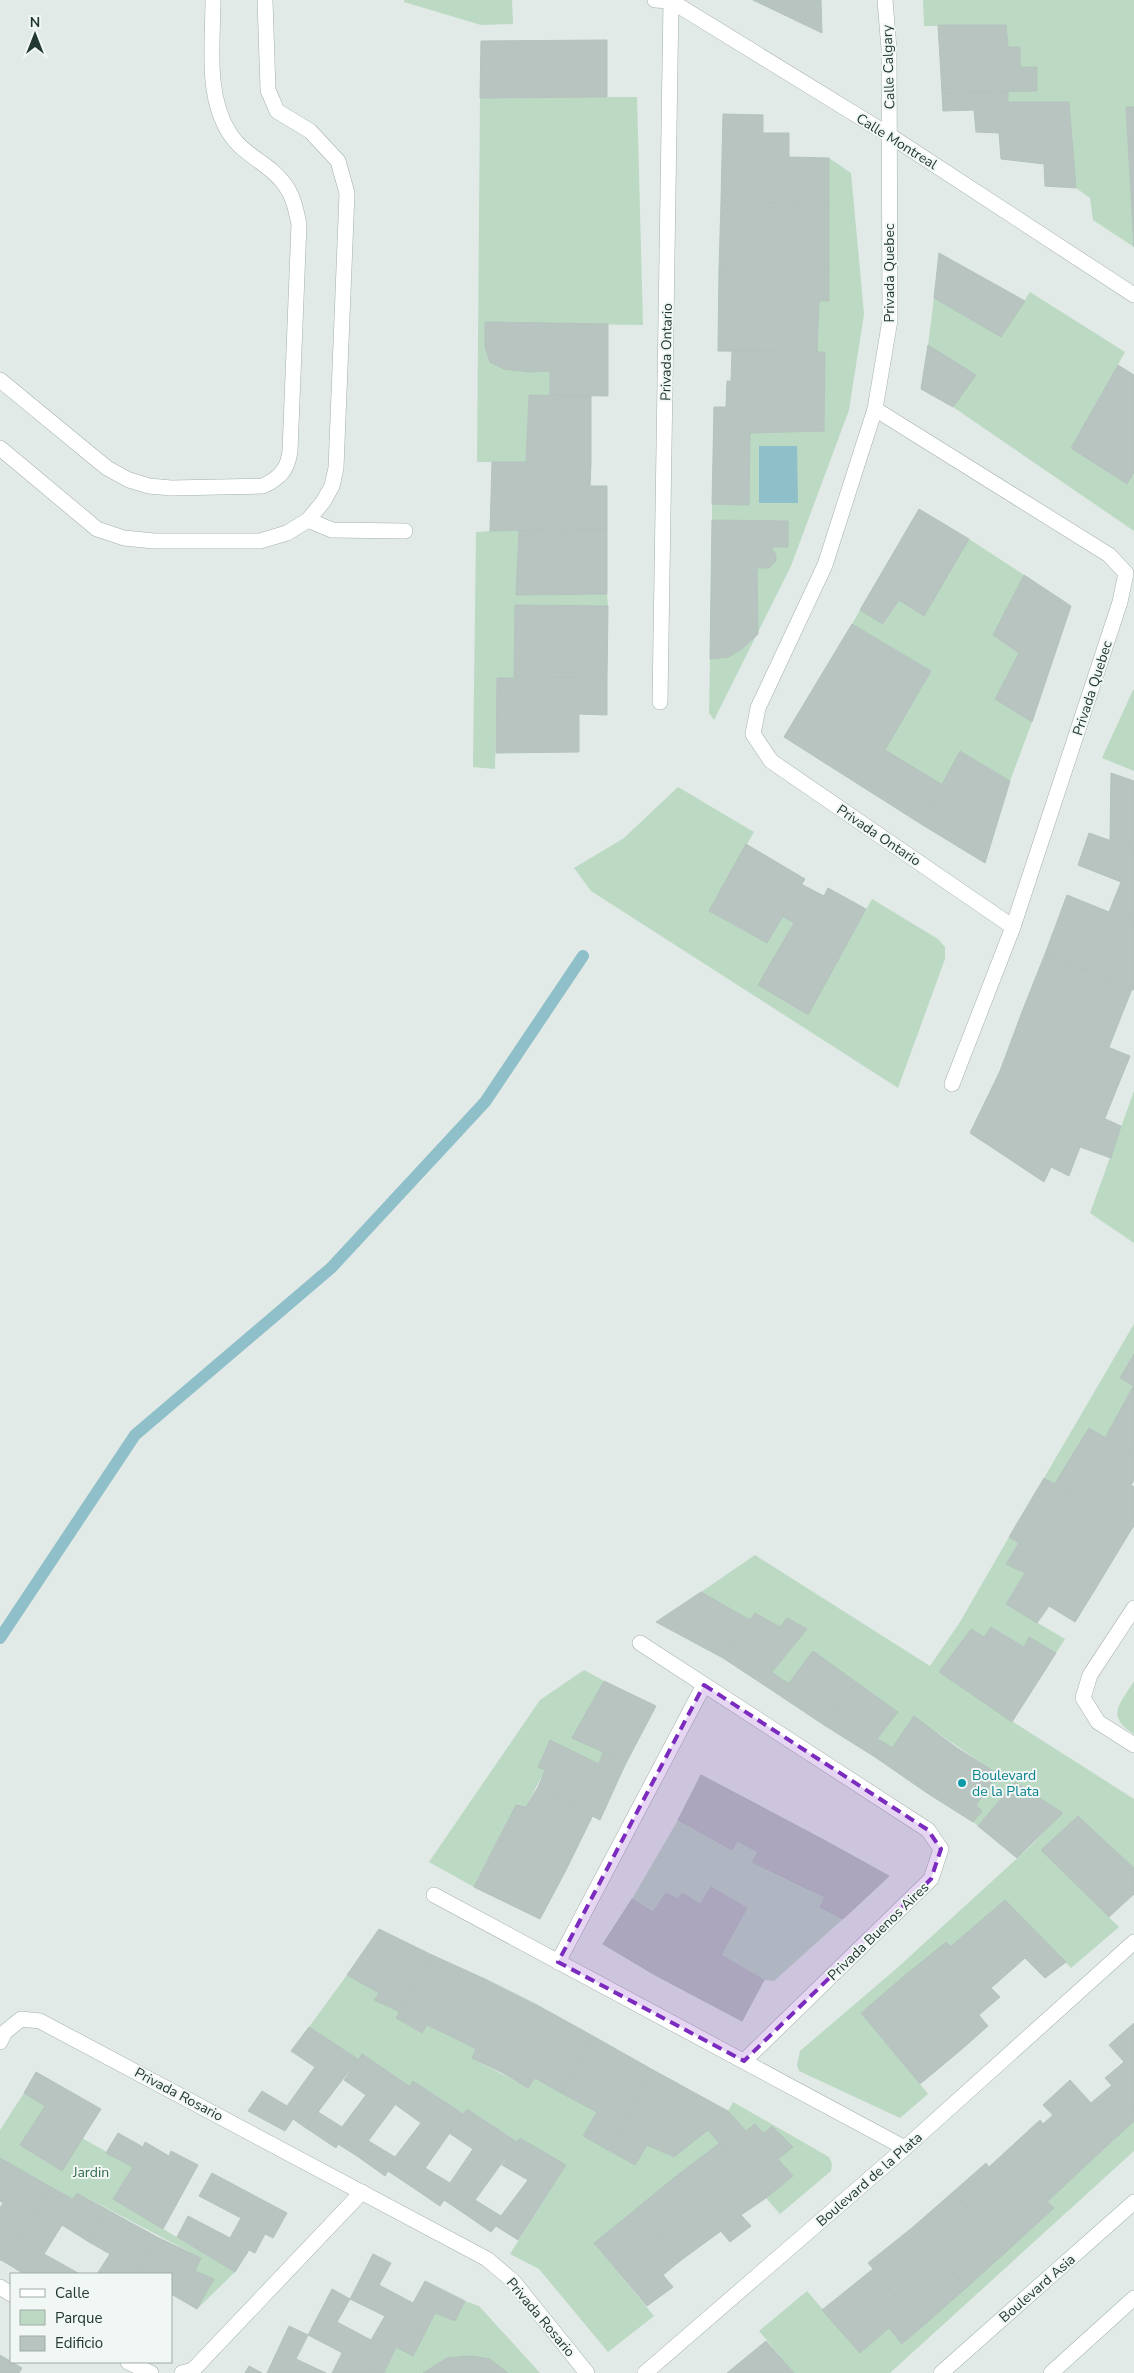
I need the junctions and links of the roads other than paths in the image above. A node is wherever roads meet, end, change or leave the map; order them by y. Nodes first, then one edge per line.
1 (213, 0) edge
2 (265, 0) edge
3 (654, 0) edge
4 (885, 0) edge
5 (671, 2) junction
6 (889, 135) junction
7 (1134, 295) edge
8 (0, 380) edge
9 (875, 409) junction
10 (0, 448) edge
11 (308, 520) junction
12 (405, 531) dead end
13 (660, 702) dead end
14 (753, 734) joint
15 (1013, 927) junction
16 (952, 1084) dead end
17 (1134, 1608) edge
18 (640, 1643) dead end
19 (704, 1684) junction
20 (1134, 1745) edge
21 (434, 1895) dead end
22 (1134, 1942) edge
23 (558, 1962) junction
24 (0, 2042) edge
25 (744, 2061) junction
26 (905, 2148) junction
27 (362, 2192) junction
28 (1134, 2202) edge
29 (1134, 2298) edge
30 (130, 2363) edge
31 (948, 2371) edge
32 (151, 2373) edge
33 (182, 2373) edge
34 (587, 2373) edge
35 (645, 2373) edge
36 (1051, 2373) edge

1 - 8 street
2 - 11 street
3 - 5 street, Calle Montreal
4 - 6 street, Calle Calgary
5 - 6 street, Calle Montreal
5 - 13 street, Privada Ontario
6 - 7 street, Calle Montreal
6 - 9 street, Privada Quebec
9 - 14 street, Privada Quebec
9 - 15 street, Privada Quebec
10 - 11 street
11 - 12 street
14 - 15 street, Privada Ontario
15 - 16 street, Privada Quebec
17 - 20 street
18 - 19 street, Privada Buenos Aires
19 - 23 street
19 - 25 street, Privada Buenos Aires
21 - 23 street
22 - 26 street, Boulevard de la Plata
23 - 25 street
24 - 27 street, Privada Rosario
25 - 26 street
26 - 35 street, Boulevard de la Plata
27 - 33 street
27 - 34 street, Privada Rosario
28 - 31 street, Boulevard Asia
29 - 36 street
30 - 32 street

